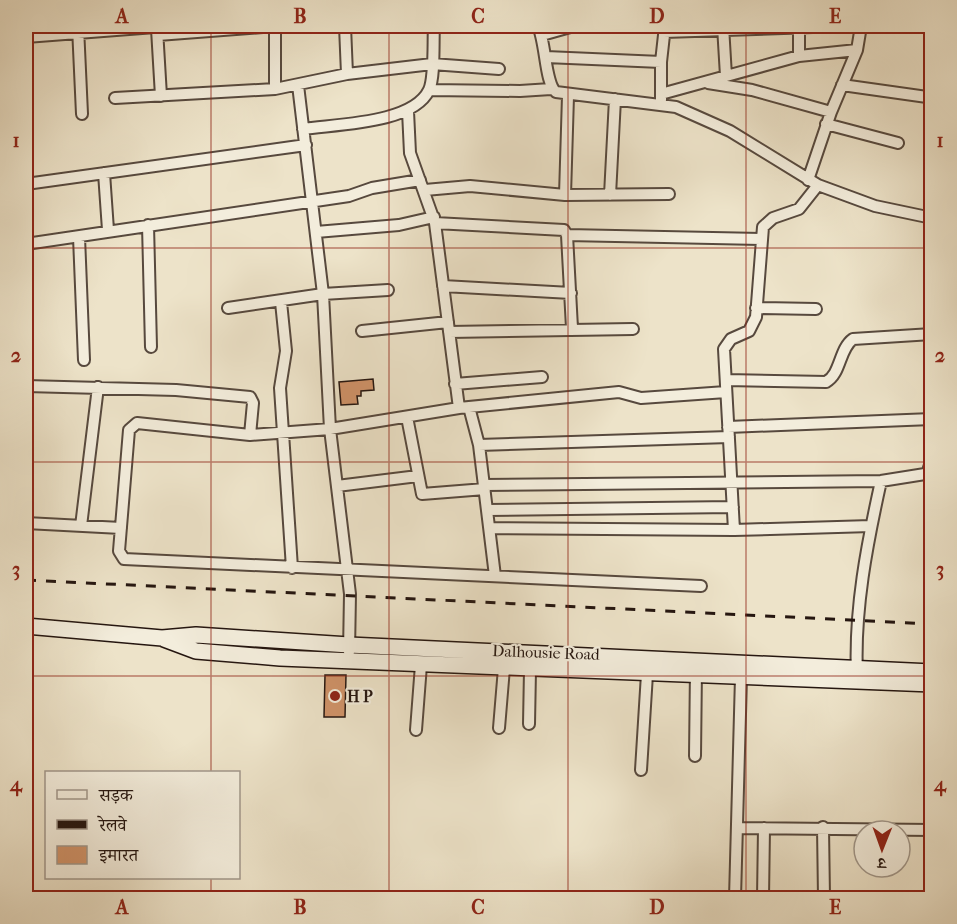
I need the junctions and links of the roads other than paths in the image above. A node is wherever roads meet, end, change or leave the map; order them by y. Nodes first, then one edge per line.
1 (275, 26) edge
2 (345, 26) edge
3 (434, 26) edge
4 (574, 26) edge
5 (799, 26) edge
6 (842, 26) edge
7 (861, 26) edge
8 (723, 27) edge
9 (78, 29) edge
10 (664, 29) edge
11 (540, 30) edge
12 (158, 35) junction
13 (26, 37) edge
14 (857, 50) junction
15 (799, 56) junction
16 (546, 57) junction
17 (661, 62) junction
18 (432, 64) junction
19 (498, 69) dead end
20 (347, 74) junction
21 (726, 76) junction
22 (703, 82) junction
23 (298, 85) junction
24 (842, 85) junction
25 (275, 89) junction
26 (551, 89) junction
27 (429, 90) junction
28 (161, 96) junction
29 (568, 96) junction
30 (927, 97) dead end
31 (115, 98) dead end
32 (615, 99) junction
33 (661, 99) junction
34 (408, 111) junction
35 (831, 112) junction
36 (82, 114) dead end
37 (826, 124) junction
38 (303, 129) junction
39 (898, 143) dead end
40 (306, 145) junction
41 (104, 173) junction
42 (26, 178) edge
43 (813, 183) junction
44 (26, 184) edge
45 (423, 185) junction
46 (669, 194) dead end
47 (565, 195) junction
48 (610, 195) junction
49 (313, 201) junction
50 (932, 218) edge
51 (435, 220) junction
52 (148, 225) junction
53 (108, 230) junction
54 (316, 232) junction
55 (567, 235) junction
56 (79, 237) junction
57 (761, 239) junction
58 (26, 244) edge
59 (443, 286) junction
60 (388, 290) dead end
61 (571, 293) junction
62 (323, 294) junction
63 (281, 302) junction
64 (228, 308) dead end
65 (756, 308) junction
66 (816, 309) dead end
67 (449, 327) junction
68 (572, 328) junction
69 (633, 329) dead end
70 (362, 331) dead end
71 (932, 334) edge
72 (151, 347) dead end
73 (84, 360) dead end
74 (542, 377) dead end
75 (726, 380) junction
76 (455, 384) junction
77 (26, 386) edge
78 (98, 387) junction
79 (726, 392) junction
80 (26, 398) edge
81 (464, 407) junction
82 (406, 417) junction
83 (932, 419) edge
84 (330, 429) junction
85 (282, 432) junction
86 (729, 432) junction
87 (250, 435) junction
88 (479, 445) junction
89 (932, 459) edge
90 (418, 476) junction
91 (881, 481) junction
92 (731, 483) junction
93 (337, 486) junction
94 (484, 487) junction
95 (733, 507) junction
96 (488, 510) junction
97 (26, 523) edge
98 (81, 526) junction
99 (871, 526) junction
100 (121, 528) junction
101 (490, 528) junction
102 (734, 530) junction
103 (292, 568) junction
104 (348, 571) junction
105 (495, 576) junction
106 (700, 586) dead end
107 (26, 626) edge
108 (162, 638) junction
109 (349, 645) junction
110 (349, 661) junction
111 (421, 665) junction
112 (504, 668) junction
113 (696, 668) junction
114 (530, 670) junction
115 (932, 672) edge
116 (647, 674) junction
117 (857, 676) junction
118 (741, 677) junction
119 (932, 684) edge
120 (529, 724) dead end
121 (499, 728) dead end
122 (416, 730) dead end
123 (695, 756) dead end
124 (641, 770) dead end
125 (823, 827) junction
126 (737, 828) junction
127 (764, 828) junction
128 (932, 830) edge
129 (735, 898) edge
130 (763, 898) edge
131 (824, 898) edge

1 - 12 street
1 - 25 street
2 - 20 street
3 - 18 street
4 - 11 street
5 - 6 street
5 - 8 street
5 - 15 street
7 - 14 street
8 - 10 street
8 - 21 street
9 - 12 street
9 - 13 street
9 - 36 street
10 - 17 street
11 - 16 street
12 - 28 street
14 - 15 street
14 - 24 street
15 - 21 street
16 - 17 street
16 - 26 street
17 - 33 street
18 - 19 street
18 - 20 street
18 - 27 street
20 - 23 street
21 - 22 street
22 - 33 street
22 - 35 street
23 - 25 street
23 - 38 street
24 - 30 street
24 - 35 street
25 - 28 street
26 - 27 street
26 - 29 street
27 - 34 street
28 - 31 street
29 - 32 street
29 - 47 street
32 - 33 street
32 - 48 street
33 - 43 street
34 - 38 street
34 - 45 street
35 - 37 street
37 - 39 street
37 - 43 street
38 - 40 street
40 - 41 street
40 - 49 street
41 - 44 street
41 - 53 street
42 - 44 street
43 - 50 street
43 - 57 street
45 - 47 street
45 - 49 street
45 - 51 street
46 - 48 street
47 - 48 street
49 - 52 street
49 - 54 street
51 - 54 street
51 - 55 street
51 - 59 street
52 - 53 street
52 - 72 street
53 - 56 street
54 - 62 street
55 - 57 street
55 - 61 street
56 - 58 street
56 - 73 street
57 - 65 street
59 - 61 street
59 - 67 street
60 - 62 street
61 - 68 street
62 - 63 street
62 - 84 street
63 - 64 street
63 - 85 street
65 - 66 street
65 - 75 street
67 - 68 street
67 - 70 street
67 - 76 street
68 - 69 street
71 - 75 street
74 - 76 street
75 - 79 street
76 - 81 street
77 - 78 street
77 - 80 street
78 - 87 street
78 - 98 street
79 - 81 street
79 - 86 street
81 - 82 street
81 - 88 street
82 - 84 street
82 - 90 street
83 - 86 street
84 - 85 street
84 - 93 street
85 - 87 street
85 - 103 street
86 - 88 street
86 - 92 street
87 - 100 street
88 - 94 street
89 - 91 street
90 - 93 street
90 - 94 street
91 - 92 street
91 - 99 street
92 - 94 street
92 - 95 street
93 - 104 street
94 - 96 street
95 - 96 street
95 - 102 street
96 - 101 street
97 - 98 street
98 - 100 street
99 - 102 street
99 - 117 street
100 - 103 street
101 - 102 street
101 - 105 street
103 - 104 street
104 - 105 street
104 - 109 street
105 - 106 street
107 - 108 street, Dalhousie Road
108 - 109 street, Dalhousie Road
108 - 110 street, Dalhousie Road
109 - 110 street
109 - 113 street, Dalhousie Road
110 - 111 street, Dalhousie Road
111 - 112 street, Dalhousie Road
111 - 122 street
112 - 114 street, Dalhousie Road
112 - 121 street
113 - 116 street, Dalhousie Road
113 - 117 street, Dalhousie Road
113 - 118 street, Dalhousie Road
113 - 123 street
114 - 116 street, Dalhousie Road
114 - 120 street
115 - 117 street, Dalhousie Road
116 - 124 street
117 - 118 street, Dalhousie Road
117 - 119 street, Dalhousie Road
118 - 126 street
125 - 127 street
125 - 128 street
125 - 131 street
126 - 127 street
126 - 129 street
127 - 130 street

